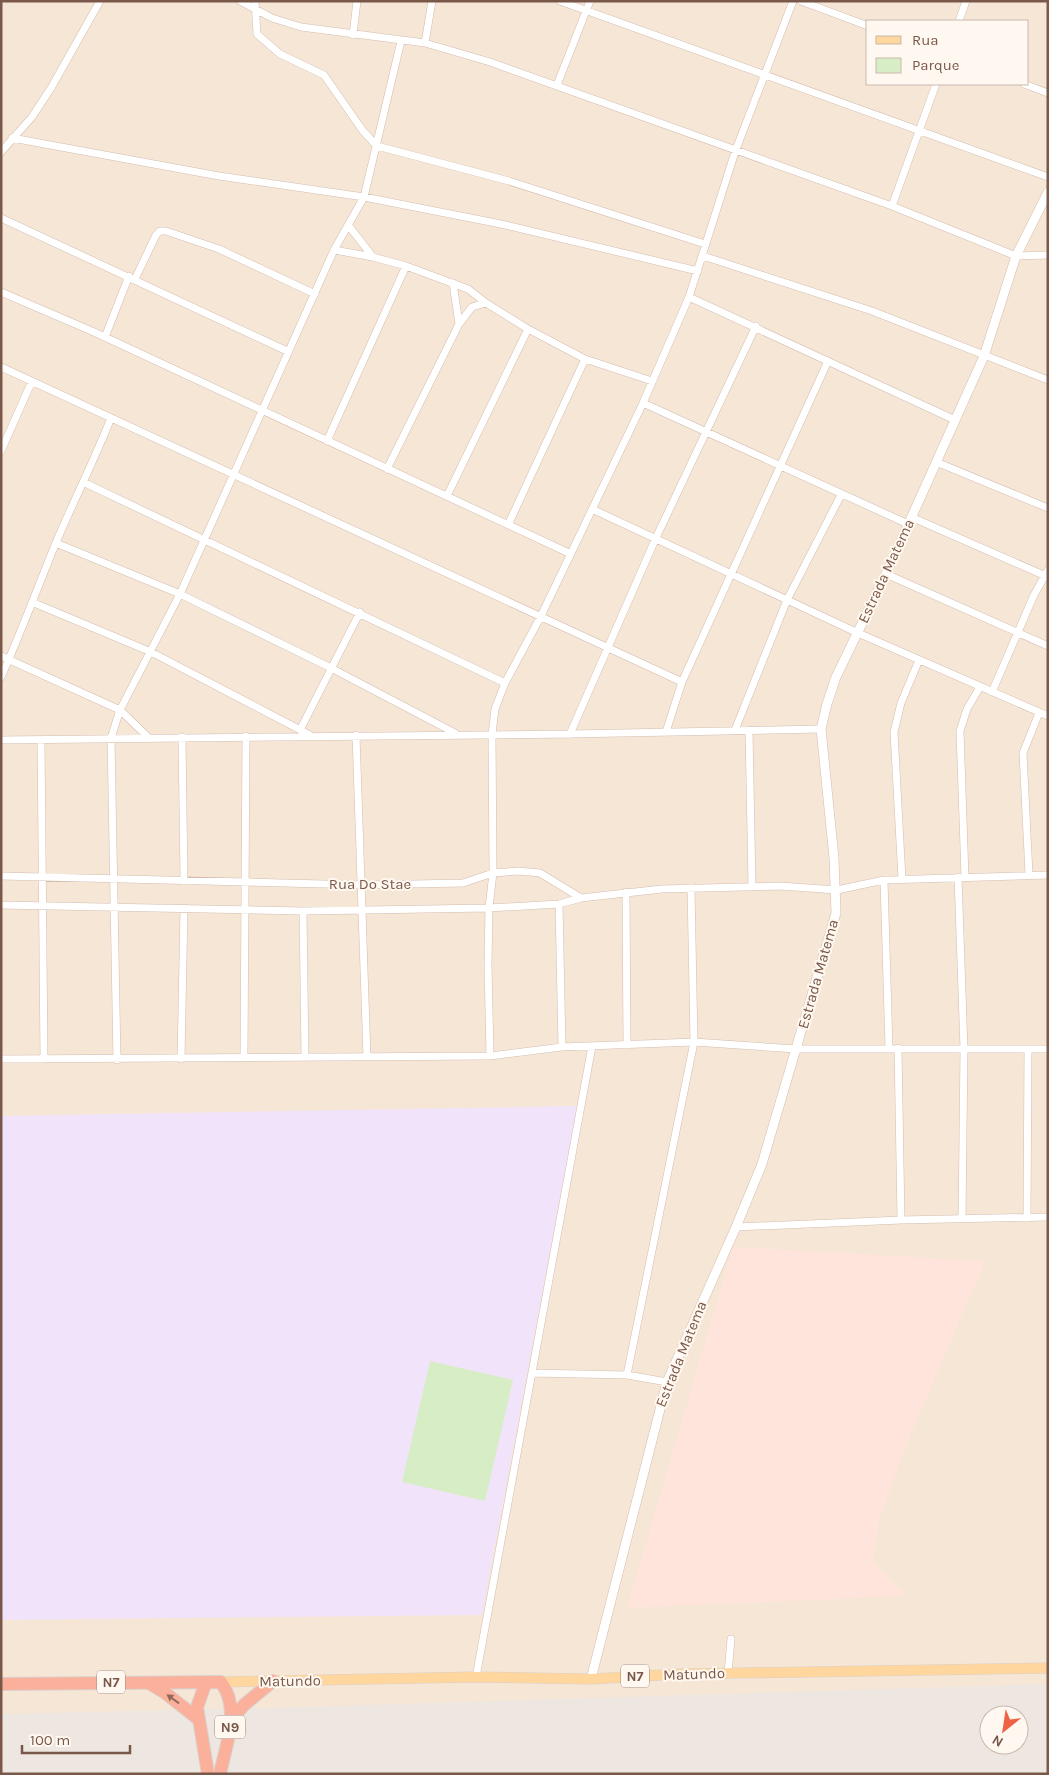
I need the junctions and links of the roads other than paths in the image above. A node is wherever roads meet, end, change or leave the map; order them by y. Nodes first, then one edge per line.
1 (100, 1) edge
2 (240, 1) edge
3 (357, 1) edge
4 (432, 1) edge
5 (560, 1) edge
6 (590, 1) edge
7 (793, 1) edge
8 (802, 1) edge
9 (966, 1) edge
10 (255, 5) edge
11 (586, 12) junction
12 (959, 20) edge
13 (866, 25) edge
14 (353, 36) junction
15 (401, 41) junction
16 (425, 43) junction
17 (764, 75) junction
18 (557, 85) junction
19 (936, 85) edge
20 (1027, 85) edge
21 (1048, 93) edge
22 (920, 130) junction
23 (12, 138) junction
24 (377, 146) junction
25 (1, 152) edge
26 (735, 152) junction
27 (1048, 176) edge
28 (1048, 192) edge
29 (364, 197) junction
30 (892, 206) junction
31 (1, 218) edge
32 (348, 225) junction
33 (705, 244) junction
34 (334, 250) junction
35 (1048, 255) edge
36 (703, 256) junction
37 (1016, 256) junction
38 (373, 257) junction
39 (406, 266) junction
40 (698, 271) junction
41 (132, 277) junction
42 (452, 283) junction
43 (1, 292) edge
44 (315, 294) junction
45 (689, 297) junction
46 (486, 303) junction
47 (459, 324) junction
48 (756, 326) junction
49 (528, 329) junction
50 (105, 337) junction
51 (287, 351) junction
52 (984, 356) junction
53 (585, 359) junction
54 (828, 361) junction
55 (1, 367) edge
56 (1048, 380) edge
57 (32, 381) junction
58 (652, 381) junction
59 (644, 403) junction
60 (262, 410) junction
61 (111, 418) junction
62 (955, 420) junction
63 (704, 433) junction
64 (327, 441) junction
65 (2, 449) edge
66 (936, 462) junction
67 (780, 466) junction
68 (387, 469) junction
69 (232, 474) junction
70 (85, 483) junction
71 (841, 495) junction
72 (447, 496) junction
73 (1048, 508) edge
74 (592, 509) junction
75 (909, 521) junction
76 (508, 525) junction
77 (204, 539) junction
78 (655, 540) junction
79 (56, 543) junction
80 (571, 554) junction
81 (731, 574) junction
82 (886, 574) junction
83 (1047, 574) edge
84 (180, 594) junction
85 (787, 600) junction
86 (34, 602) junction
87 (360, 612) junction
88 (541, 616) junction
89 (1017, 632) junction
90 (858, 633) junction
91 (1048, 646) edge
92 (608, 647) junction
93 (151, 652) junction
94 (1, 656) edge
95 (9, 660) junction
96 (919, 660) junction
97 (331, 668) junction
98 (1, 676) edge
99 (682, 682) junction
100 (505, 683) junction
101 (980, 687) junction
102 (992, 692) junction
103 (120, 710) junction
104 (1039, 712) junction
105 (1048, 716) edge
106 (821, 729) junction
107 (300, 730) junction
108 (735, 730) junction
109 (749, 730) junction
110 (666, 732) junction
111 (492, 734) junction
112 (570, 734) junction
113 (356, 735) junction
114 (457, 735) junction
115 (246, 736) junction
116 (312, 736) junction
117 (182, 737) junction
118 (112, 738) junction
119 (149, 738) junction
120 (1, 740) edge
121 (41, 740) junction
122 (493, 873) junction
123 (1028, 874) junction
124 (1048, 875) edge
125 (1, 876) edge
126 (962, 877) junction
127 (42, 878) junction
128 (112, 878) junction
129 (902, 879) junction
130 (184, 880) junction
131 (884, 880) junction
132 (246, 883) junction
133 (363, 885) junction
134 (752, 886) junction
135 (691, 888) junction
136 (837, 890) junction
137 (626, 892) junction
138 (581, 898) junction
139 (559, 904) junction
140 (1, 905) edge
141 (42, 905) junction
142 (113, 906) junction
143 (184, 908) junction
144 (490, 908) junction
145 (246, 910) junction
146 (303, 911) junction
147 (364, 911) junction
148 (694, 1042) junction
149 (627, 1045) junction
150 (592, 1046) junction
151 (562, 1047) junction
152 (889, 1048) junction
153 (898, 1048) junction
154 (796, 1049) junction
155 (964, 1049) junction
156 (1028, 1049) junction
157 (1048, 1049) edge
158 (244, 1056) junction
159 (490, 1056) junction
160 (305, 1057) junction
161 (367, 1057) junction
162 (1, 1059) edge
163 (44, 1059) junction
164 (117, 1060) junction
165 (181, 1060) junction
166 (1048, 1216) edge
167 (1027, 1218) junction
168 (962, 1219) junction
169 (901, 1220) junction
170 (736, 1227) junction
171 (532, 1373) junction
172 (627, 1375) junction
173 (666, 1382) junction
174 (731, 1639) dead end
175 (1048, 1668) edge
176 (728, 1673) junction
177 (476, 1677) junction
178 (591, 1679) junction
179 (273, 1681) junction
180 (147, 1682) junction
181 (206, 1682) junction
182 (221, 1682) junction
183 (1, 1684) edge
184 (197, 1718) junction
185 (231, 1720) junction
186 (208, 1774) edge
187 (220, 1774) edge

1 - 23 street
2 - 10 street
3 - 14 street
4 - 16 street
5 - 11 street
6 - 11 street
7 - 17 street
8 - 13 street
9 - 12 street
10 - 14 street
10 - 24 street
11 - 17 street
11 - 18 street
14 - 15 street
15 - 16 street
15 - 24 street
16 - 18 street
17 - 22 street
17 - 26 street
18 - 26 street
19 - 22 street
20 - 21 street
22 - 27 street
22 - 30 street
23 - 25 street
23 - 29 street
24 - 29 street
24 - 33 street
26 - 30 street
26 - 33 street
28 - 37 street, Estrada Matema
29 - 32 street
29 - 40 street
30 - 37 street
31 - 41 street
32 - 34 street
32 - 38 street
33 - 36 street
34 - 38 street
34 - 44 street
35 - 37 street
36 - 40 street
36 - 52 street
37 - 52 street, Estrada Matema
38 - 39 street
39 - 42 street
39 - 64 street
40 - 45 street
41 - 44 street
41 - 50 street
41 - 51 street
42 - 46 street
42 - 47 street
43 - 50 street
44 - 51 street
45 - 48 street
45 - 58 street
46 - 47 street
46 - 49 street
47 - 68 street
48 - 54 street
48 - 63 street
49 - 53 street
49 - 72 street
50 - 60 street
51 - 60 street
52 - 56 street
52 - 62 street, Estrada Matema
53 - 58 street
53 - 76 street
54 - 62 street
54 - 67 street
55 - 57 street
57 - 61 street
57 - 65 street
58 - 59 street
59 - 63 street
59 - 74 street
60 - 64 street
60 - 69 street
61 - 69 street
61 - 70 street
62 - 66 street, Estrada Matema
63 - 67 street
63 - 78 street
64 - 68 street
66 - 73 street
66 - 75 street, Estrada Matema
67 - 71 street
67 - 81 street
68 - 72 street
69 - 77 street
69 - 88 street
70 - 77 street
70 - 79 street
71 - 75 street
71 - 85 street
72 - 76 street
74 - 78 street
74 - 80 street
75 - 82 street, Estrada Matema
75 - 83 street
76 - 80 street
77 - 84 street
77 - 87 street
78 - 81 street
78 - 92 street
79 - 84 street
79 - 86 street
80 - 88 street
81 - 85 street
81 - 99 street
82 - 89 street
82 - 90 street, Estrada Matema
83 - 89 street
84 - 93 street
84 - 97 street
85 - 90 street
85 - 108 street
86 - 93 street
86 - 95 street
87 - 97 street
87 - 100 street
88 - 92 street
88 - 100 street
89 - 91 street
89 - 102 street
90 - 96 street
90 - 106 street, Estrada Matema
92 - 99 street
92 - 112 street
93 - 103 street
93 - 107 street
94 - 95 street
95 - 98 street
95 - 103 street
96 - 101 street
96 - 129 street
97 - 107 street
97 - 114 street
99 - 110 street
100 - 111 street
101 - 102 street
101 - 126 street
102 - 104 street
103 - 118 street
103 - 119 street
104 - 105 street
104 - 123 street
106 - 109 street
106 - 136 street, Estrada Matema
107 - 116 street
108 - 109 street
108 - 110 street
109 - 134 street
110 - 112 street
111 - 112 street
111 - 114 street
111 - 122 street
113 - 114 street
113 - 116 street
113 - 133 street
115 - 116 street
115 - 117 street
115 - 132 street
117 - 119 street
117 - 130 street
118 - 119 street
118 - 121 street
118 - 128 street
120 - 121 street
121 - 127 street
122 - 133 street, Rua Do Stae
122 - 138 street, Rua Do Stae
122 - 144 street
123 - 124 street
123 - 126 street
125 - 127 street, Rua Do Stae
126 - 129 street
126 - 155 street
127 - 128 street, Rua Do Stae
127 - 141 street
128 - 130 street, Rua Do Stae
128 - 142 street
129 - 131 street
130 - 132 street, Rua Do Stae
131 - 136 street
131 - 152 street
132 - 133 street, Rua Do Stae
132 - 145 street
133 - 147 street
134 - 135 street
134 - 136 street
135 - 137 street
135 - 148 street
136 - 154 street, Estrada Matema
137 - 138 street
137 - 149 street
138 - 139 street
139 - 144 street
139 - 151 street
140 - 141 street
141 - 142 street
141 - 163 street
142 - 143 street
142 - 164 street
143 - 145 street
143 - 165 street
144 - 147 street
144 - 159 street
145 - 146 street
145 - 158 street
146 - 147 street
146 - 160 street
147 - 161 street
148 - 149 street
148 - 154 street
148 - 172 street
149 - 150 street
150 - 151 street
150 - 171 street
151 - 159 street
152 - 153 street
152 - 154 street
153 - 155 street
153 - 169 street
154 - 170 street, Estrada Matema
155 - 156 street
155 - 168 street
156 - 157 street
156 - 167 street
158 - 160 street
158 - 165 street
159 - 161 street
160 - 161 street
162 - 163 street
163 - 164 street
164 - 165 street
166 - 167 street
167 - 168 street
168 - 169 street
169 - 170 street
170 - 173 street, Estrada Matema
171 - 172 street
171 - 177 street
172 - 173 street
173 - 178 street, Estrada Matema
174 - 176 street
175 - 176 main road, Matundo / N7
176 - 178 main road, Matundo / N7
177 - 178 main road, Matundo / N7
177 - 179 main road, Matundo / N7
179 - 182 main road, Matundo / N7
179 - 185 highway
180 - 181 highway, N7
180 - 183 highway, N7
184 -> 180 highway
181 - 182 highway, N7
181 - 184 highway, N9
182 - 185 highway, N9
184 - 186 highway, N9
185 - 187 highway, N9

